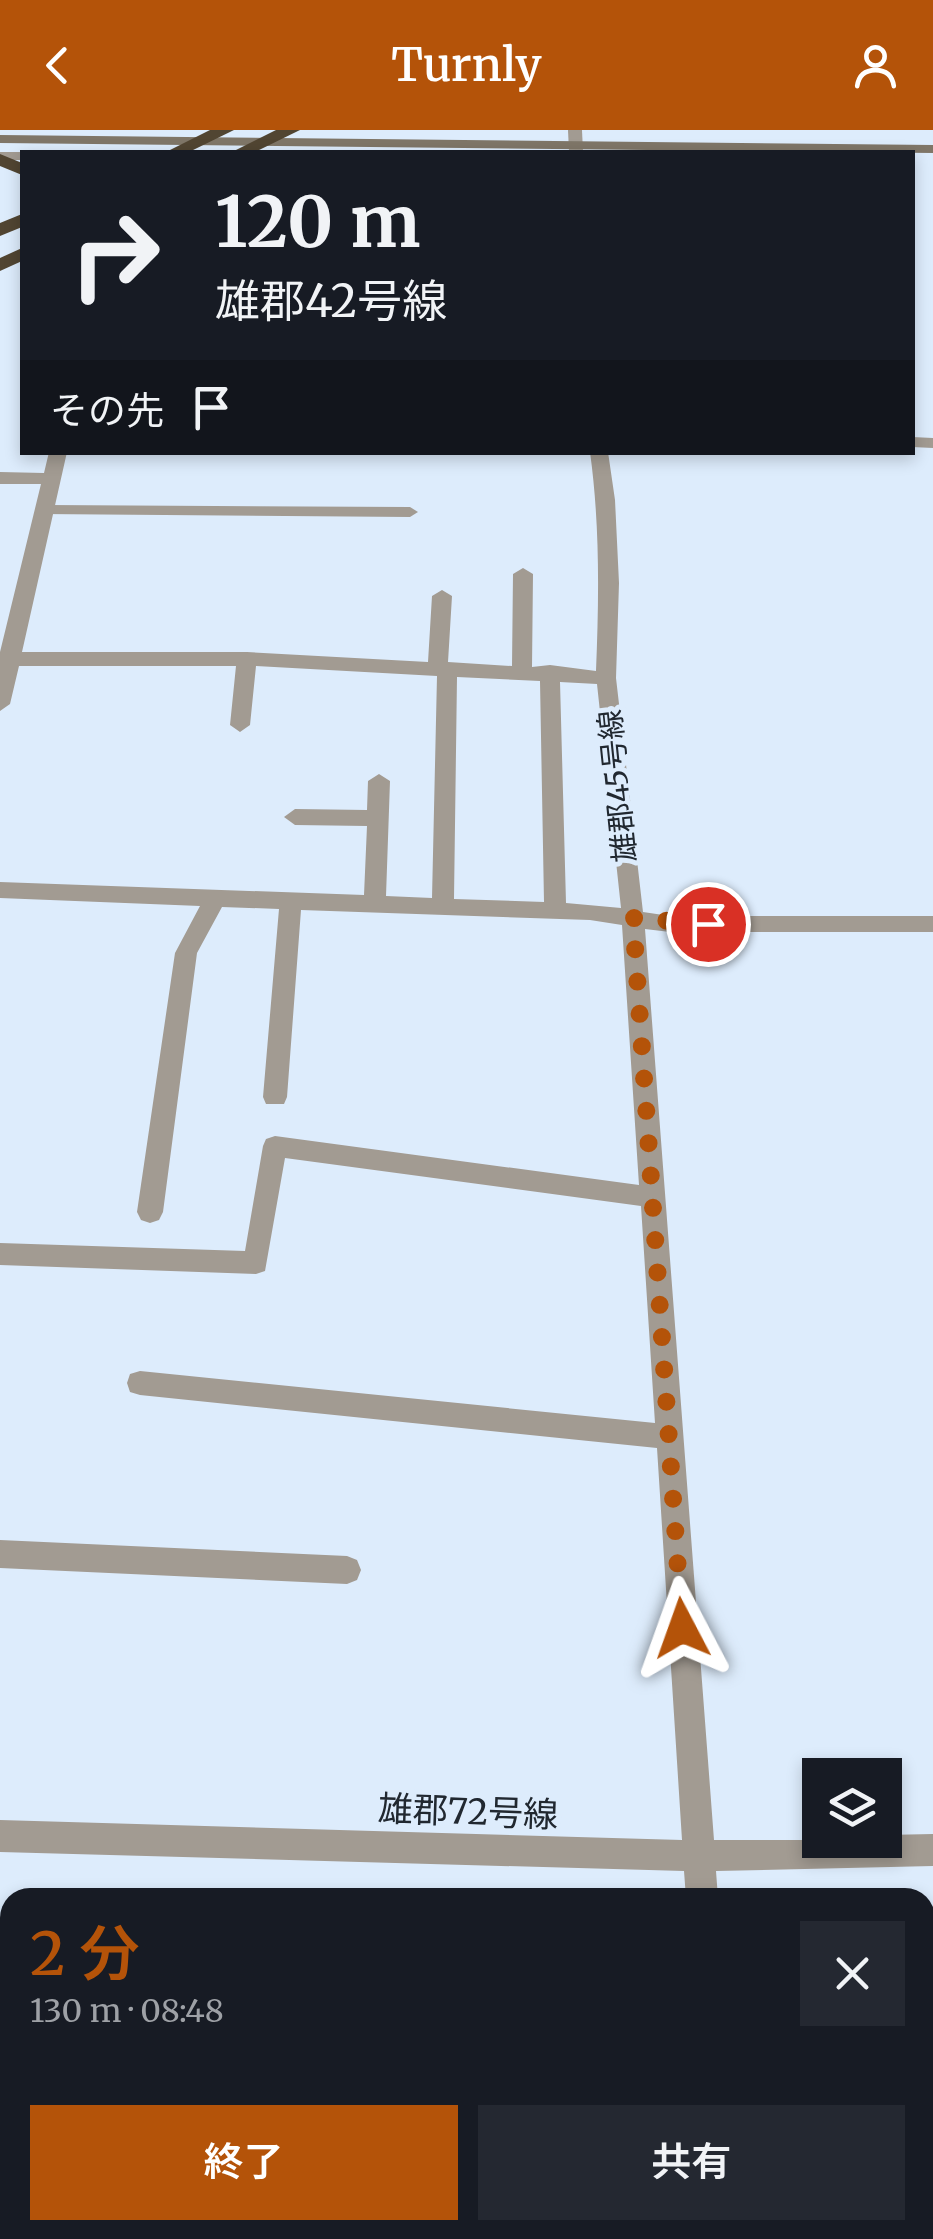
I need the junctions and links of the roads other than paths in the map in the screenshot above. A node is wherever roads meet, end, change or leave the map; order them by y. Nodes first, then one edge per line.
1 (225, 130) edge
2 (292, 130) edge
3 (662, 130) edge
4 (933, 133) edge
5 (733, 138) edge
6 (0, 139) edge
7 (933, 148) edge
8 (179, 150) edge
9 (246, 150) edge
10 (57, 455) edge
11 (599, 455) edge
12 (0, 478) edge
13 (52, 479) junction
14 (47, 510) junction
15 (410, 512) dead end
16 (523, 574) dead end
17 (442, 596) dead end
18 (5, 659) edge
19 (246, 659) junction
20 (442, 668) junction
21 (522, 671) junction
22 (550, 672) junction
23 (606, 678) junction
24 (0, 704) edge
25 (240, 725) dead end
26 (380, 781) dead end
27 (294, 817) dead end
28 (378, 818) junction
29 (0, 890) edge
30 (216, 896) junction
31 (291, 900) junction
32 (375, 903) junction
33 (442, 906) junction
34 (556, 911) junction
35 (633, 918) junction
36 (933, 924) edge
37 (274, 1097) dead end
38 (652, 1197) junction
39 (150, 1212) dead end
40 (0, 1254) edge
41 (140, 1383) dead end
42 (669, 1437) junction
43 (0, 1554) edge
44 (347, 1570) dead end
45 (0, 1836) edge
46 (933, 1850) edge
47 (698, 1856) junction
48 (701, 1888) edge

1 - 8 highway
2 - 9 highway
3 - 5 street
4 - 5 street
5 - 6 street
5 - 7 street
10 - 13 street
11 - 23 street, 雄郡45号線
12 - 13 street
13 - 14 street
14 - 15 lane
14 - 18 street
16 - 21 street
17 - 20 street
18 - 19 street
18 - 24 street
19 - 20 street
19 - 25 street
20 - 21 street
20 - 33 street
21 - 22 street
22 - 23 street
22 - 34 street
23 - 35 street, 雄郡45号線
26 - 28 street
27 - 28 street
28 - 32 street
29 - 30 street
30 - 31 street
30 - 39 street
31 - 32 street
31 - 37 street
32 - 33 street
33 - 34 street
34 - 35 street
35 - 36 street
35 - 38 street, 雄郡45号線
38 - 40 street
38 - 42 street, 雄郡45号線
41 - 42 street
42 - 47 street, 雄郡45号線
43 - 44 street
45 - 47 street, 雄郡72号線
46 - 47 street, 雄郡72号線
47 - 48 street, 雄郡45号線

